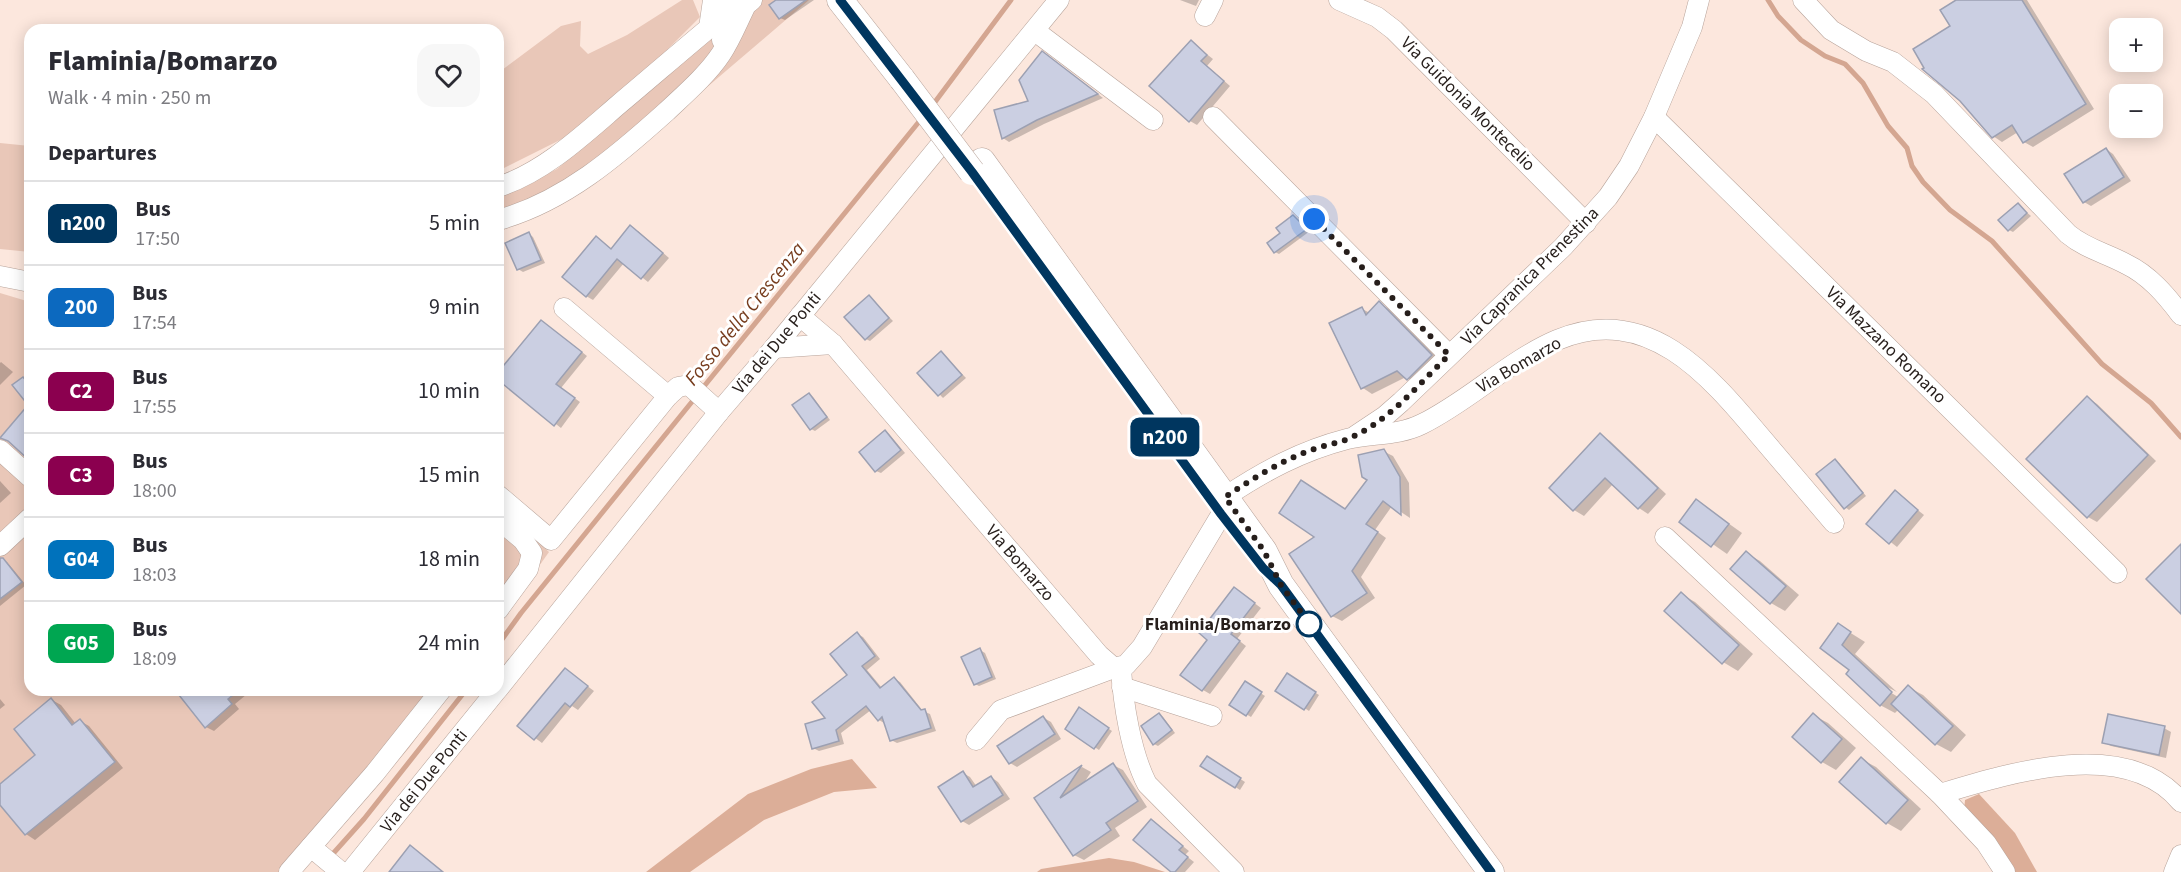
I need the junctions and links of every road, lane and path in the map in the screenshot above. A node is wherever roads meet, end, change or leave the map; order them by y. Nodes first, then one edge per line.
1 (712, 0) edge
2 (728, 0) edge
3 (752, 0) edge
4 (840, 0) edge
5 (862, 0) edge
6 (1059, 0) edge
7 (1339, 0) edge
8 (1699, 0) edge
9 (1803, 0) edge
10 (1035, 31) junction
11 (720, 55) junction
12 (907, 73) junction
13 (1213, 117) dead end
14 (1654, 117) junction
15 (1153, 120) dead end
16 (504, 185) edge
17 (504, 218) edge
18 (1586, 223) junction
19 (0, 276) edge
20 (24, 281) edge
21 (564, 308) dead end
22 (2181, 315) edge
23 (800, 316) junction
24 (833, 344) junction
25 (774, 348) junction
26 (1449, 355) junction
27 (668, 396) junction
28 (714, 407) junction
29 (1350, 438) junction
30 (0, 450) edge
31 (24, 472) edge
32 (504, 500) edge
33 (24, 506) edge
34 (1223, 506) junction
35 (1834, 523) dead end
36 (24, 524) edge
37 (504, 524) edge
38 (0, 528) edge
39 (1665, 537) dead end
40 (0, 546) edge
41 (2117, 573) dead end
42 (504, 602) edge
43 (1119, 674) junction
44 (504, 681) edge
45 (436, 696) edge
46 (492, 696) edge
47 (1212, 716) dead end
48 (976, 740) dead end
49 (1940, 794) junction
50 (2181, 802) edge
51 (313, 848) junction
52 (2181, 855) edge
53 (342, 871) edge
54 (290, 872) edge
55 (1234, 872) edge
56 (1491, 872) edge
57 (2005, 872) edge
58 (2174, 872) edge

1 - 16 street
2 - 11 street
3 - 11 street
4 - 12 main road
5 - 12 main road
6 - 10 street, Via dei Due Ponti
7 - 18 street, Via Guidonia Montecelio
8 - 14 street, Via Capranica Prenestina
9 - 22 street
10 - 15 street
10 - 23 street, Via dei Due Ponti
11 - 17 street
12 - 34 main road, bridge
13 - 26 street
14 - 18 street, Via Capranica Prenestina
14 - 41 street, Via Mazzano Romano
18 - 26 street, Via Capranica Prenestina
19 - 20 street
21 - 27 street
23 - 24 street, Via Bomarzo
23 - 25 street, Via dei Due Ponti
24 - 25 street
24 - 43 street, Via Bomarzo
25 - 28 street, Via dei Due Ponti
26 - 29 street, Via Bomarzo
27 - 28 street
27 - 32 street
28 - 44 street, Via dei Due Ponti
29 - 34 street, Via Bomarzo
29 - 35 street, Via Bomarzo
30 - 31 street
33 - 38 street
34 - 43 street, Via Bomarzo
34 - 56 main road
36 - 40 street
37 - 42 street
39 - 49 street
43 - 47 street
43 - 48 street
43 - 55 street
45 - 51 street
46 - 53 street, Via dei Due Ponti
49 - 50 street
49 - 57 street
51 - 53 street
51 - 54 street
52 - 58 street

